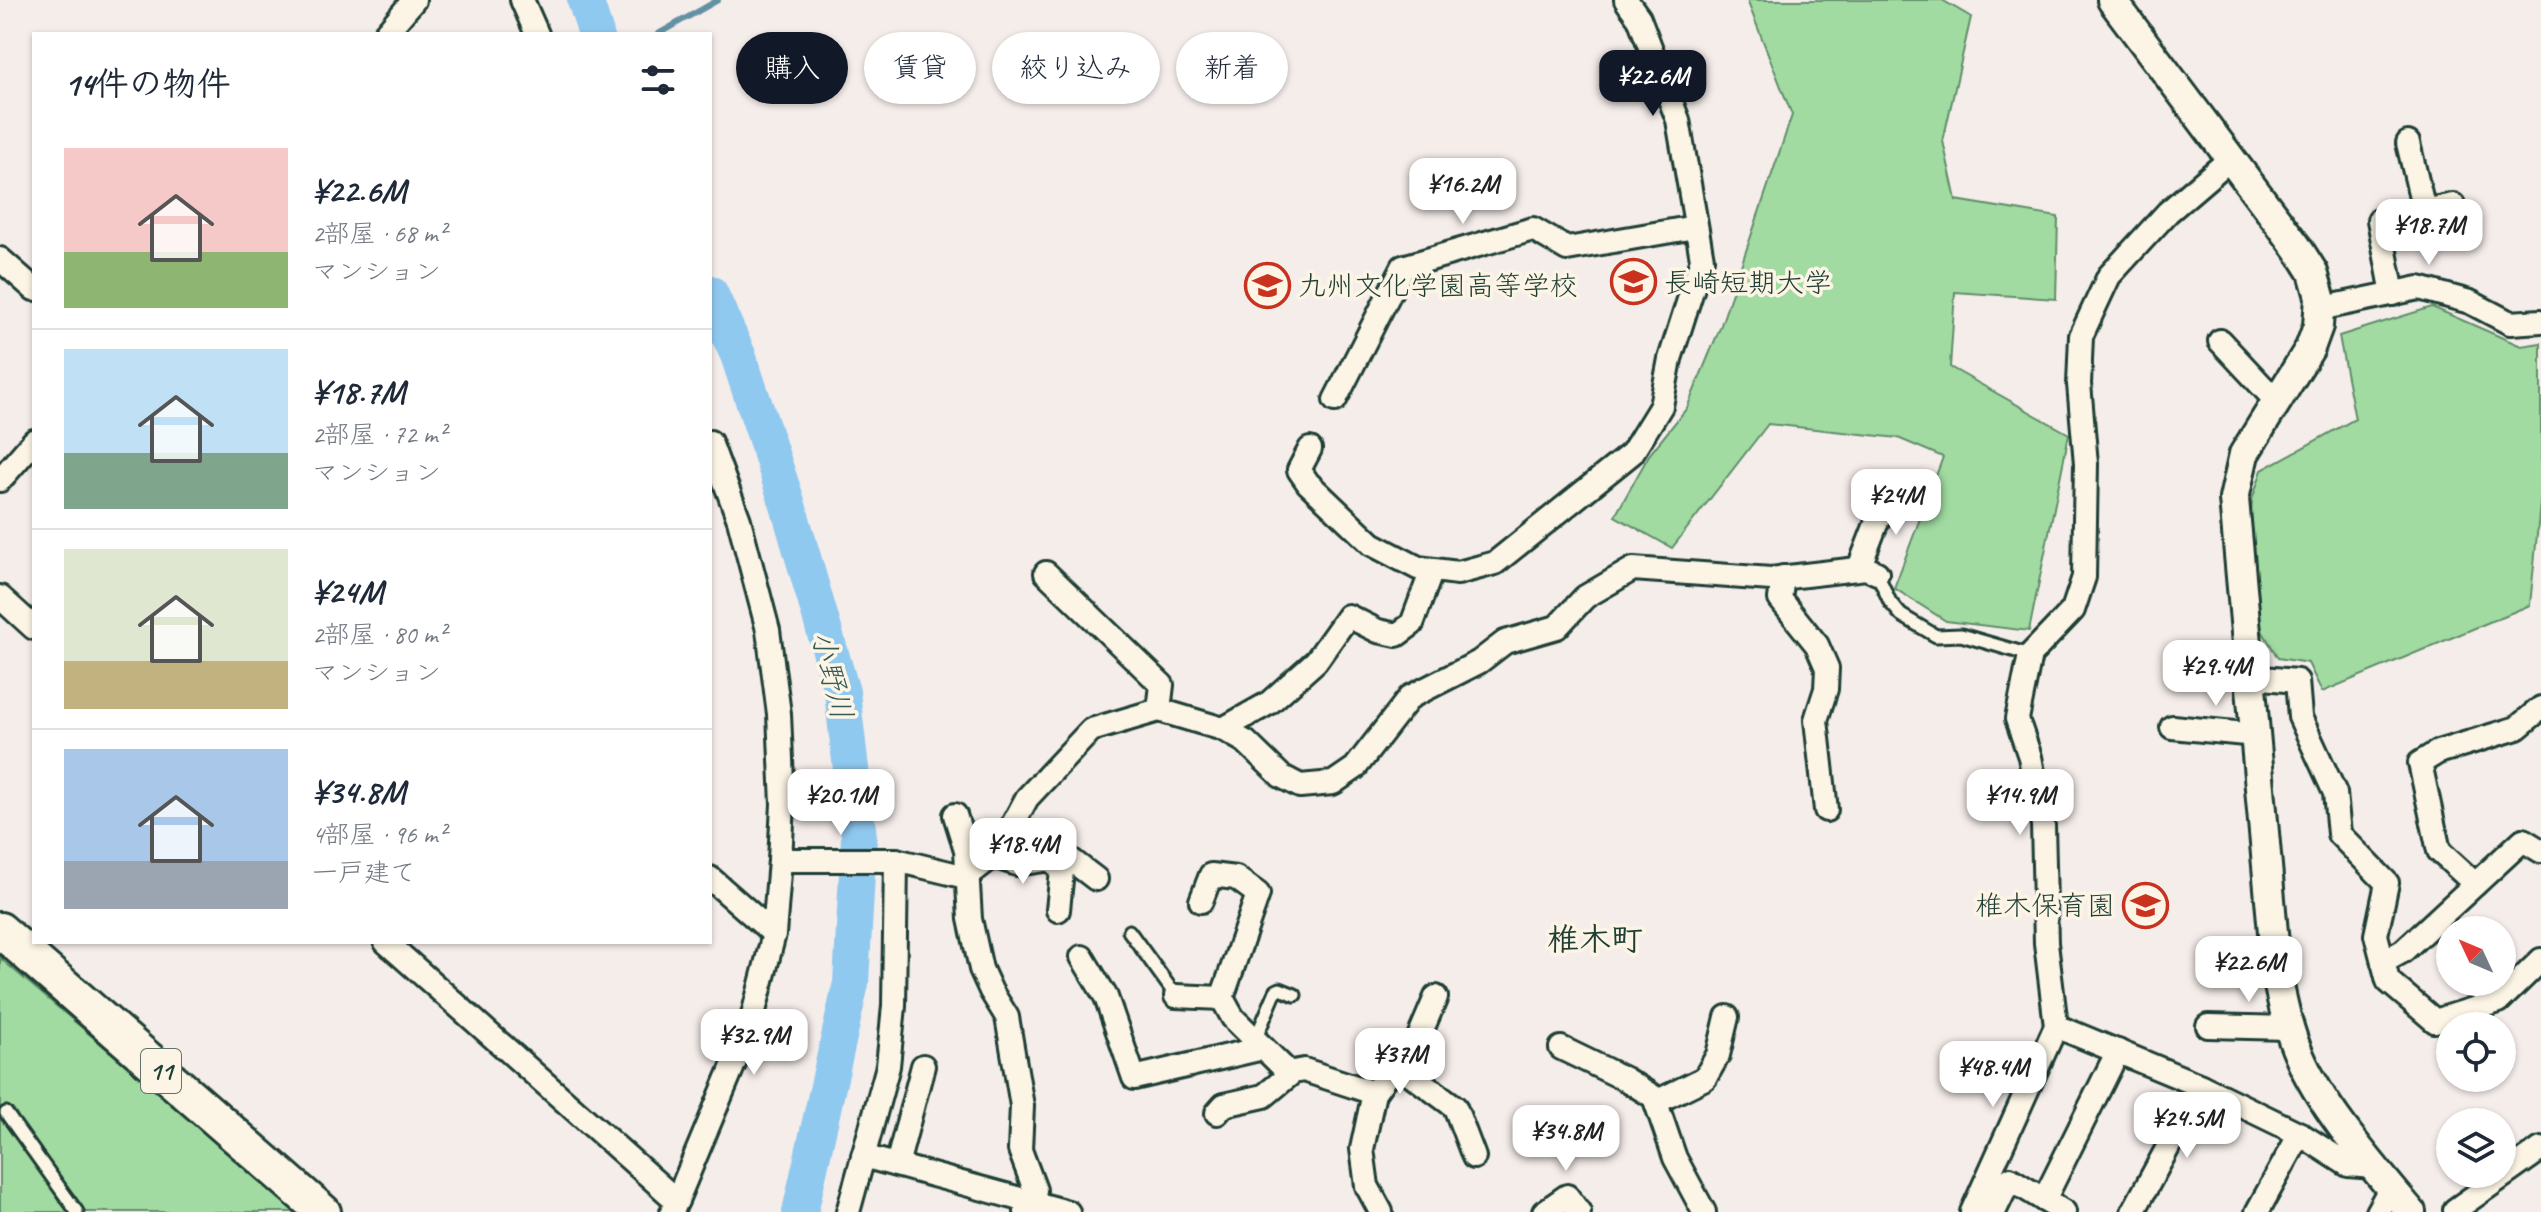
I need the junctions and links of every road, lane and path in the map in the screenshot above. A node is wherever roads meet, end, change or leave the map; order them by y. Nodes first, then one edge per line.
1 (414, 0) edge
2 (522, 0) edge
3 (1626, 0) edge
4 (2112, 0) edge
5 (387, 32) edge
6 (536, 32) edge
7 (2408, 143) dead end
8 (2230, 159) junction
9 (2453, 205) dead end
10 (2424, 210) junction
11 (1695, 227) junction
12 (0, 259) edge
13 (32, 287) edge
14 (2393, 294) junction
15 (2319, 309) junction
16 (2541, 321) edge
17 (2220, 341) dead end
18 (1335, 400) dead end
19 (2276, 401) junction
20 (32, 443) edge
21 (712, 447) edge
22 (1310, 449) dead end
23 (0, 480) edge
24 (1890, 488) dead end
25 (1432, 570) junction
26 (1868, 571) junction
27 (1046, 573) dead end
28 (1783, 577) junction
29 (0, 597) edge
30 (32, 626) edge
31 (2030, 655) junction
32 (2251, 677) junction
33 (2541, 708) edge
34 (1159, 710) junction
35 (2172, 727) dead end
36 (1223, 729) junction
37 (2256, 735) junction
38 (1826, 810) dead end
39 (955, 815) dead end
40 (997, 851) junction
41 (2541, 851) edge
42 (786, 860) junction
43 (892, 860) junction
44 (966, 877) junction
45 (1096, 879) dead end
46 (712, 880) edge
47 (2475, 884) junction
48 (1201, 901) dead end
49 (1058, 910) dead end
50 (0, 930) edge
51 (1129, 931) dead end
52 (774, 934) junction
53 (388, 944) edge
54 (1082, 957) dead end
55 (2541, 960) edge
56 (2383, 962) junction
57 (1295, 995) dead end
58 (1176, 996) joint
59 (1436, 997) dead end
60 (1222, 998) junction
61 (1727, 1017) dead end
62 (2056, 1026) junction
63 (2208, 1026) dead end
64 (2289, 1028) junction
65 (1259, 1044) junction
66 (1561, 1048) dead end
67 (2118, 1051) junction
68 (923, 1066) dead end
69 (1405, 1070) junction
70 (1290, 1074) junction
71 (2201, 1086) junction
72 (1374, 1093) junction
73 (1656, 1102) junction
74 (2, 1112) edge
75 (1217, 1113) dead end
76 (2300, 1134) junction
77 (2541, 1149) edge
78 (863, 1156) junction
79 (1474, 1157) dead end
80 (897, 1165) junction
81 (2382, 1177) junction
82 (2474, 1188) edge
83 (1576, 1197) edge
84 (2054, 1206) edge
85 (674, 1207) edge
86 (1028, 1207) edge
87 (2455, 1211) edge
88 (77, 1212) edge
89 (323, 1212) edge
90 (848, 1212) edge
91 (1068, 1212) edge
92 (1381, 1212) edge
93 (1544, 1212) edge
94 (1704, 1212) edge
95 (1972, 1212) edge
96 (1994, 1212) edge
97 (2133, 1212) edge
98 (2257, 1212) edge
99 (2377, 1212) edge
100 (2411, 1212) edge

1 - 5 street
2 - 6 street
3 - 11 street
4 - 8 street
7 - 10 street
8 - 15 street
8 - 31 street
9 - 10 street
10 - 14 street
11 - 18 street
11 - 25 street
12 - 13 street
14 - 15 street
14 - 16 street
15 - 19 street
17 - 19 street
19 - 32 street
20 - 23 street
21 - 42 street
22 - 25 street
24 - 26 street
25 - 36 street
26 - 28 street
26 - 31 lane
27 - 34 street
28 - 36 street
28 - 38 street
29 - 30 street
31 - 62 street
32 - 37 street
32 - 56 street
33 - 47 street
34 - 36 street
34 - 40 street
35 - 37 street
37 - 64 street
39 - 44 street
40 - 44 street
40 - 45 street
40 - 49 street
41 - 47 street
42 - 43 street
42 - 52 street
43 - 44 street
43 - 78 street
44 - 86 street
46 - 52 street
47 - 56 street
48 - 60 street
50 - 89 main road, 11
51 - 58 lane
52 - 85 street
53 - 85 street
54 - 65 street
55 - 56 street
57 - 65 lane
58 - 60 street
59 - 69 street
60 - 65 street
61 - 73 street
62 - 67 street
62 - 95 street
63 - 64 street
64 - 81 street
65 - 70 street
66 - 73 street
67 - 71 street
67 - 84 street
68 - 80 street
69 - 72 street
69 - 79 street
70 - 72 street
70 - 75 street
71 - 76 street
71 - 97 street
72 - 92 street
73 - 94 street
74 - 88 lane
76 - 81 street
76 - 98 street
77 - 87 street
78 - 80 street
78 - 90 street
80 - 86 street
81 - 99 street
81 - 100 street
82 - 87 street
83 - 93 street
84 - 96 street
86 - 91 street

